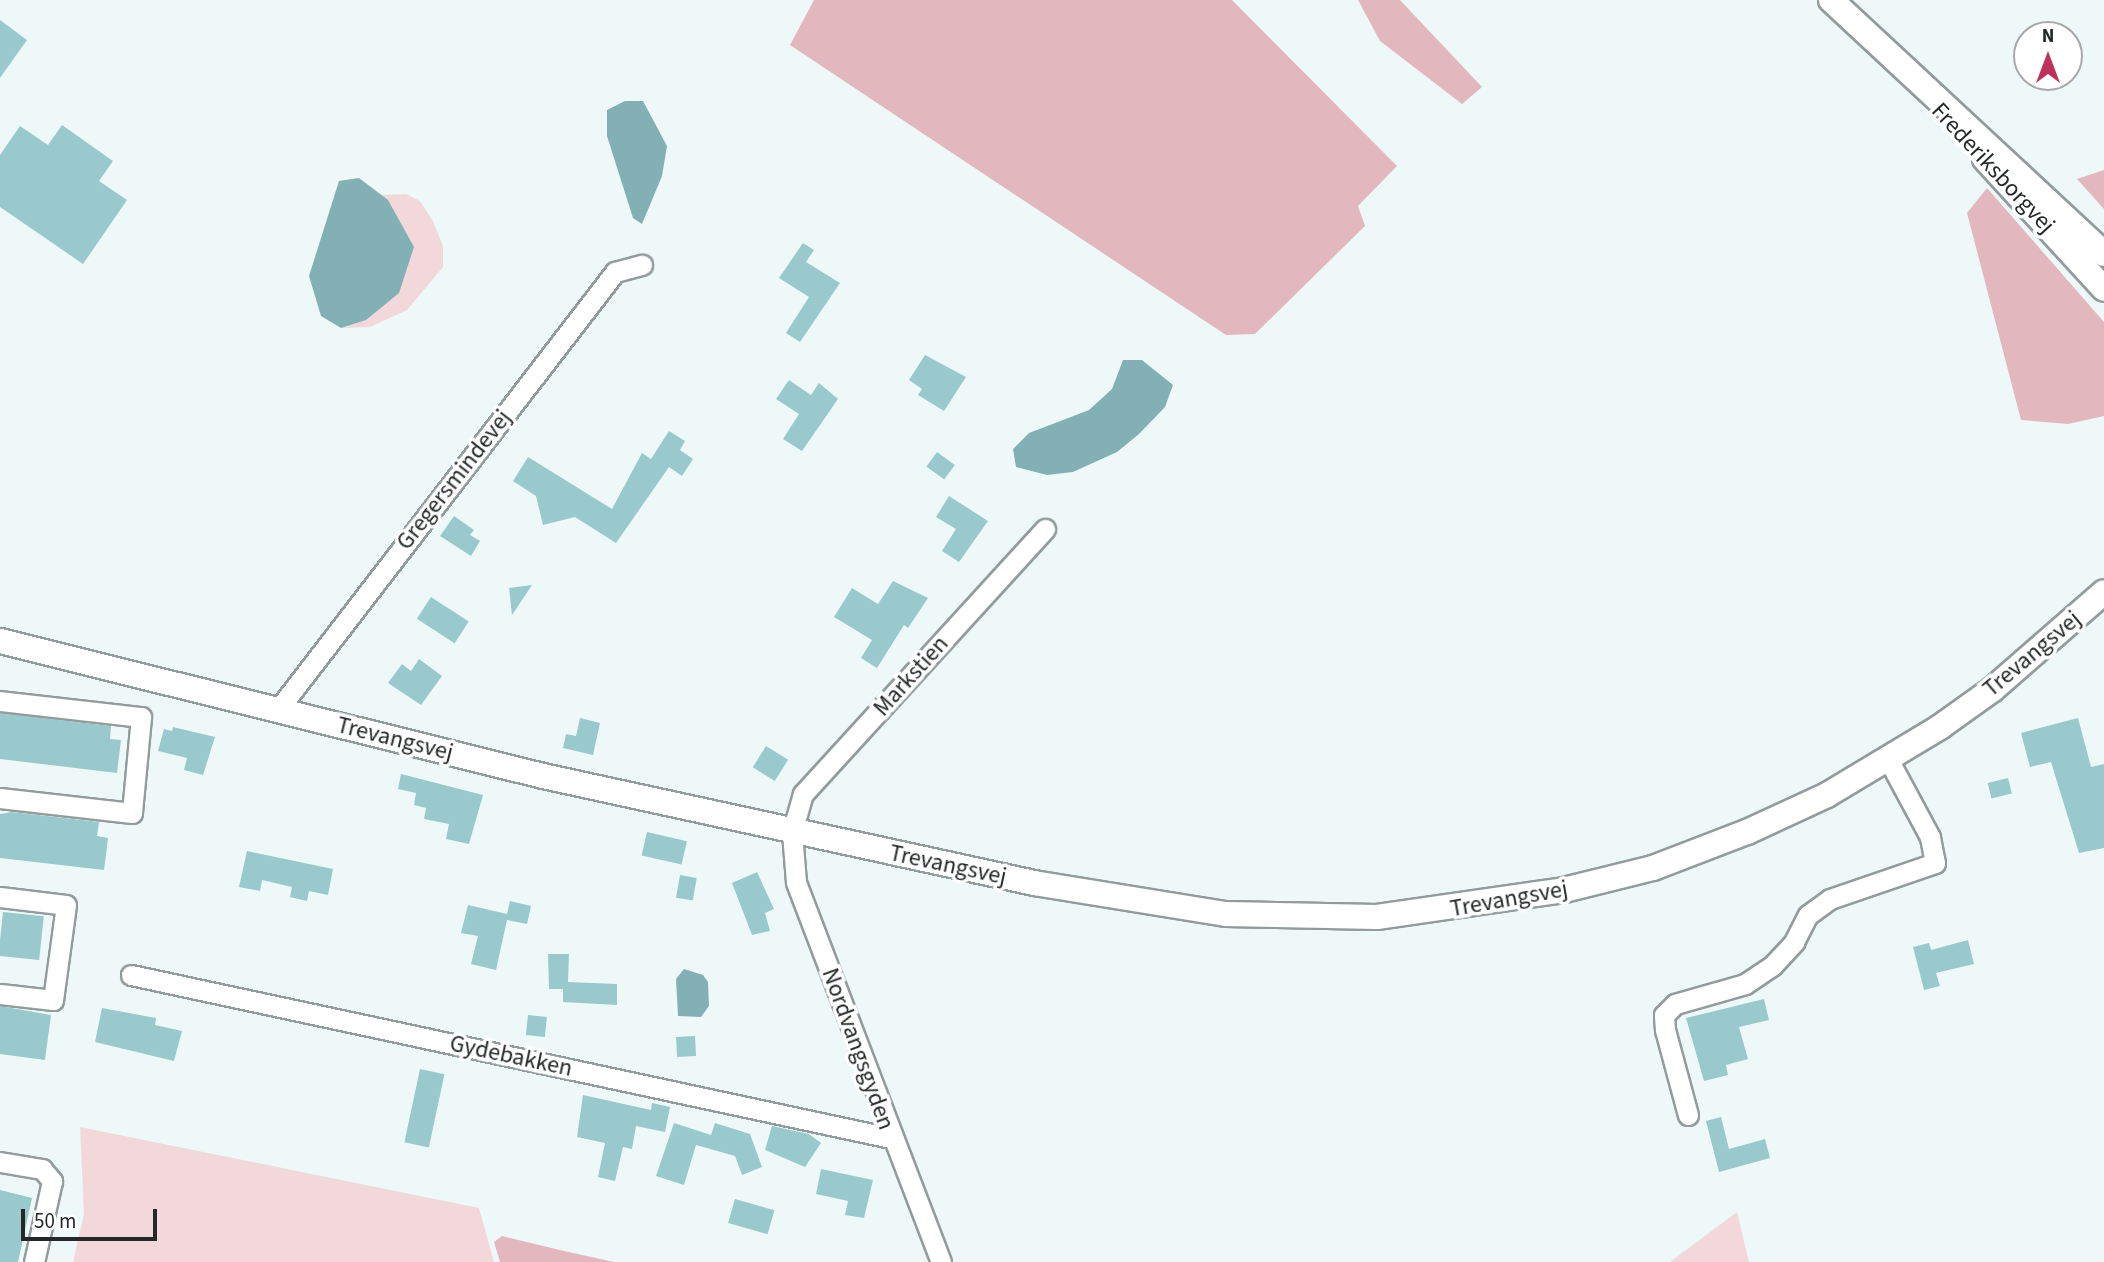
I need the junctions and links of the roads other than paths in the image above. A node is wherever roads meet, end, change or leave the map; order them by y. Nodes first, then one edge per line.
1 (1831, 0) edge
2 (1882, 48) junction
3 (2104, 254) edge
4 (642, 265) dead end
5 (2104, 289) edge
6 (1045, 529) dead end
7 (2104, 592) edge
8 (0, 641) edge
9 (0, 701) edge
10 (277, 710) junction
11 (1889, 761) junction
12 (0, 798) edge
13 (792, 832) junction
14 (0, 897) edge
15 (131, 975) dead end
16 (0, 994) edge
17 (1688, 1115) dead end
18 (891, 1138) junction
19 (0, 1161) edge
20 (34, 1262) edge
21 (940, 1262) edge

1 - 2 street, Frederiksborgvej
2 - 3 street, Frederiksborgvej
2 - 5 street, Frederiksborgvej
4 - 10 street, Gregersmindevej
6 - 13 street, Markstien
7 - 11 street, Trevangsvej
8 - 10 street, Trevangsvej
9 - 12 street
10 - 13 street, Trevangsvej
11 - 13 street, Trevangsvej
11 - 17 street
13 - 18 street, Nordvangsgyden
14 - 16 street
15 - 18 street, Gydebakken
18 - 21 street, Nordvangsgyden
19 - 20 street

